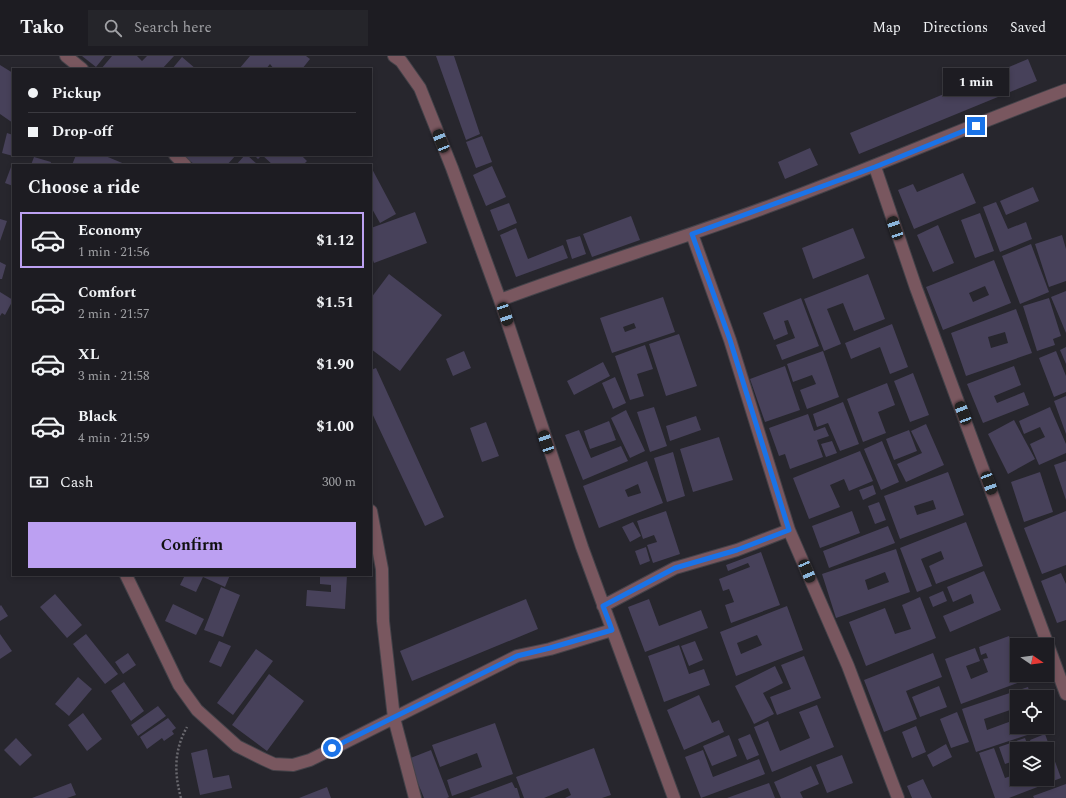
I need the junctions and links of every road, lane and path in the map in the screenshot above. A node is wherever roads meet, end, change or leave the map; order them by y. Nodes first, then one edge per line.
1 (66, 56) edge
2 (394, 56) edge
3 (81, 68) edge
4 (1065, 94) edge
5 (176, 156) edge
6 (184, 164) edge
7 (875, 167) junction
8 (692, 234) junction
9 (500, 300) junction
10 (372, 516) edge
11 (789, 530) junction
12 (126, 576) edge
13 (603, 606) junction
14 (612, 630) junction
15 (1066, 694) edge
16 (197, 710) junction
17 (394, 718) junction
18 (181, 798) edge
19 (415, 798) edge
20 (674, 798) edge
21 (898, 798) edge

1 - 3 street
2 - 9 street
4 - 7 street
5 - 6 street
7 - 8 street
7 - 15 street
8 - 9 street
8 - 11 street
9 - 13 street
10 - 17 street
11 - 13 street
11 - 21 street
12 - 16 street
13 - 14 street
14 - 17 street
14 - 20 street
16 - 17 street
16 - 18 path
17 - 19 street

